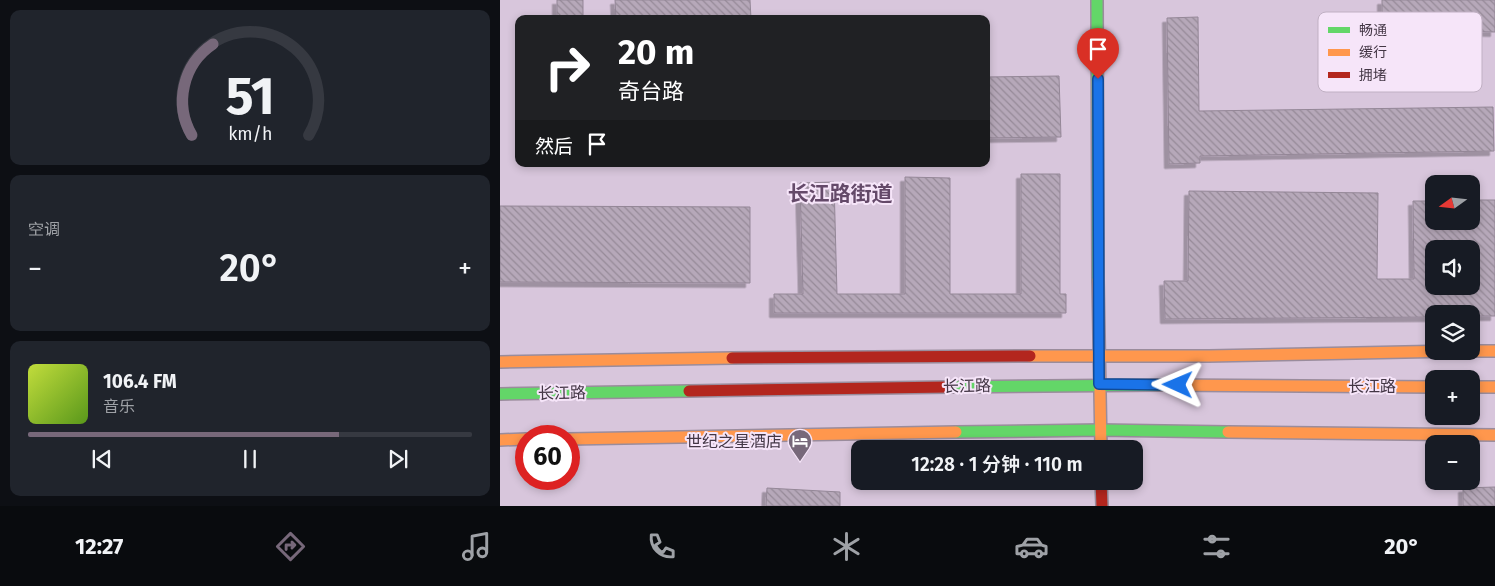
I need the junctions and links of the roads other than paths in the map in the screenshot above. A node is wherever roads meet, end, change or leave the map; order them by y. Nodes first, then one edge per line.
1 (1097, 0) edge
2 (1495, 350) edge
3 (1480, 351) edge
4 (1425, 352) edge
5 (1099, 356) junction
6 (500, 362) edge
7 (1099, 384) junction
8 (1425, 387) edge
9 (1480, 387) edge
10 (1495, 387) edge
11 (500, 394) edge
12 (1100, 430) junction
13 (1495, 435) edge
14 (515, 439) edge
15 (580, 439) edge
16 (500, 440) edge
17 (1101, 440) edge
18 (1101, 490) edge
19 (1102, 506) edge

1 - 5 main road
2 - 3 main road
4 - 5 main road
5 - 6 main road
5 - 7 main road
7 - 8 main road, 长江路
7 - 11 main road, 长江路
7 - 12 main road
9 - 10 main road
12 - 13 main road
12 - 15 main road
12 - 17 main road
14 - 16 main road
18 - 19 main road

